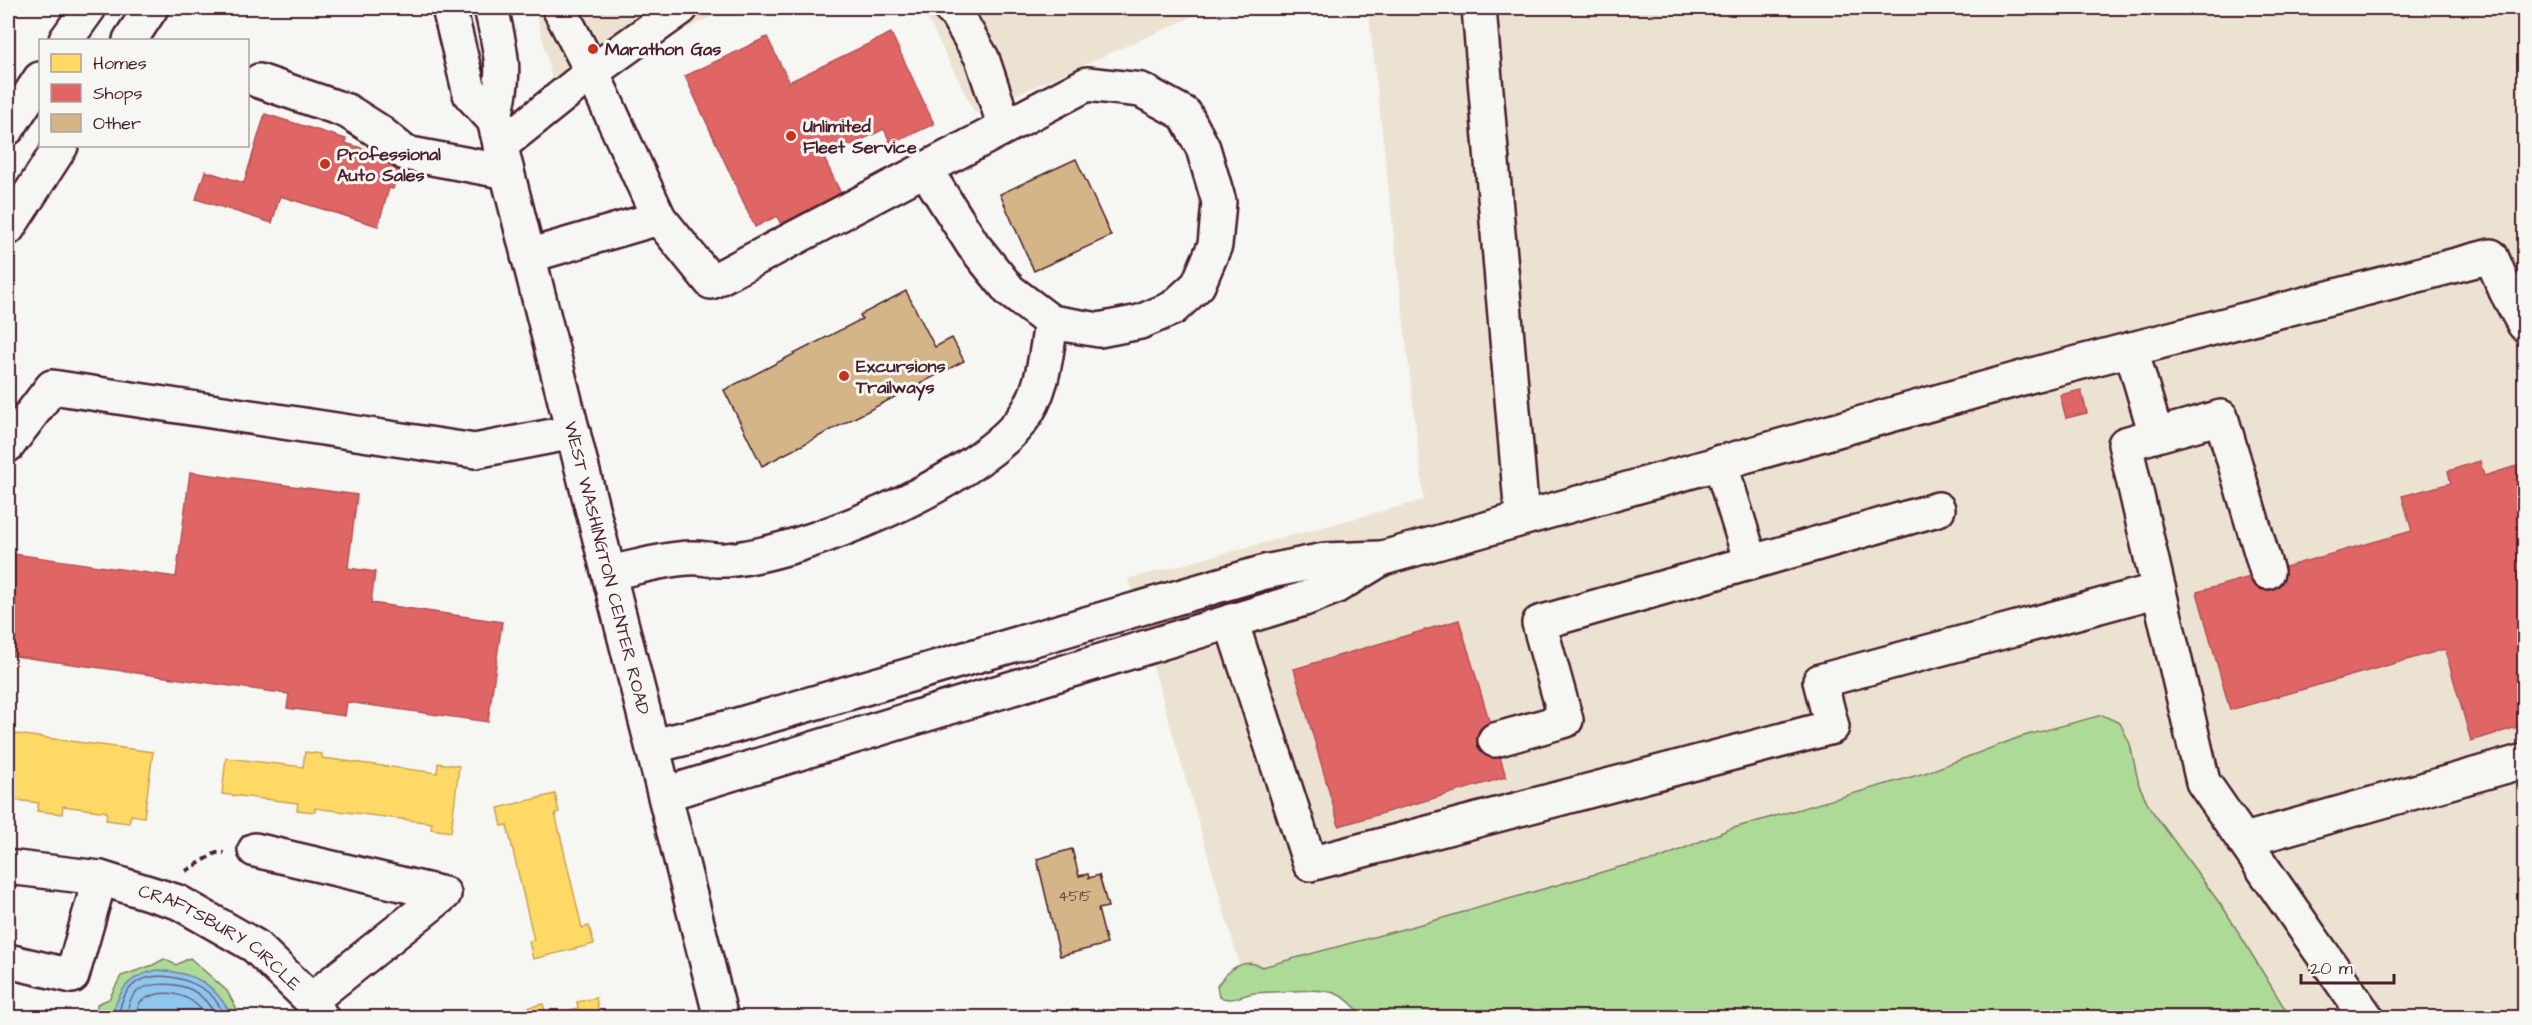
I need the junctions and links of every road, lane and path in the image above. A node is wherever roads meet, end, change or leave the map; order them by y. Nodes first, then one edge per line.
1 (89, 8) edge
2 (151, 8) edge
3 (449, 8) edge
4 (491, 8) edge
5 (559, 8) edge
6 (681, 8) edge
7 (1479, 8) edge
8 (956, 9) edge
9 (67, 39) edge
10 (131, 39) edge
11 (592, 72) junction
12 (39, 81) edge
13 (259, 81) dead end
14 (1005, 127) junction
15 (8, 128) edge
16 (500, 146) junction
17 (60, 147) edge
18 (925, 169) junction
19 (658, 218) junction
20 (8, 228) edge
21 (528, 256) junction
22 (1051, 322) junction
23 (2524, 324) edge
24 (2131, 349) junction
25 (573, 432) junction
26 (2156, 435) junction
27 (8, 445) edge
28 (1720, 462) junction
29 (1938, 509) dead end
30 (1522, 517) junction
31 (1383, 558) junction
32 (1751, 562) junction
33 (2267, 572) dead end
34 (609, 573) junction
35 (2159, 590) junction
36 (1231, 621) junction
37 (1495, 740) dead end
38 (654, 746) junction
39 (2524, 761) edge
40 (665, 794) junction
41 (2245, 840) junction
42 (255, 850) joint
43 (8, 867) edge
44 (179, 874) dead end
45 (100, 878) junction
46 (8, 961) edge
47 (317, 1009) edge
48 (721, 1017) edge
49 (2367, 1017) edge

1 - 9 main road
2 - 10 main road
3 - 16 main road, WEST WASHINGTON CENTER ROAD
4 - 16 main road, WEST WASHINGTON CENTER ROAD
5 - 11 main road
6 - 11 main road
7 - 30 main road
8 - 14 main road
11 - 16 main road
11 - 19 main road
12 - 15 main road
13 - 16 main road
14 - 18 main road
14 - 22 main road
16 - 21 main road, WEST WASHINGTON CENTER ROAD
17 - 20 main road
18 - 19 main road
18 - 22 main road
19 - 21 main road
21 - 25 main road, WEST WASHINGTON CENTER ROAD
22 - 34 main road
23 - 24 main road
24 - 26 main road
24 - 28 main road
25 - 27 main road
25 - 34 main road, WEST WASHINGTON CENTER ROAD
26 - 33 main road
26 - 35 main road
28 - 30 main road
28 - 32 main road
29 - 32 main road
30 - 31 main road
31 - 36 main road
31 - 38 main road
32 - 37 main road
34 - 38 main road, WEST WASHINGTON CENTER ROAD
35 - 36 main road
35 - 41 main road
36 - 40 main road
38 - 40 main road, WEST WASHINGTON CENTER ROAD
39 - 41 main road
40 - 48 main road, WEST WASHINGTON CENTER ROAD
41 - 49 main road
42 - 44 path
42 - 47 main road
43 - 45 main road, CRAFTSBURY CIRCLE
45 - 46 main road
45 - 47 main road, CRAFTSBURY CIRCLE

